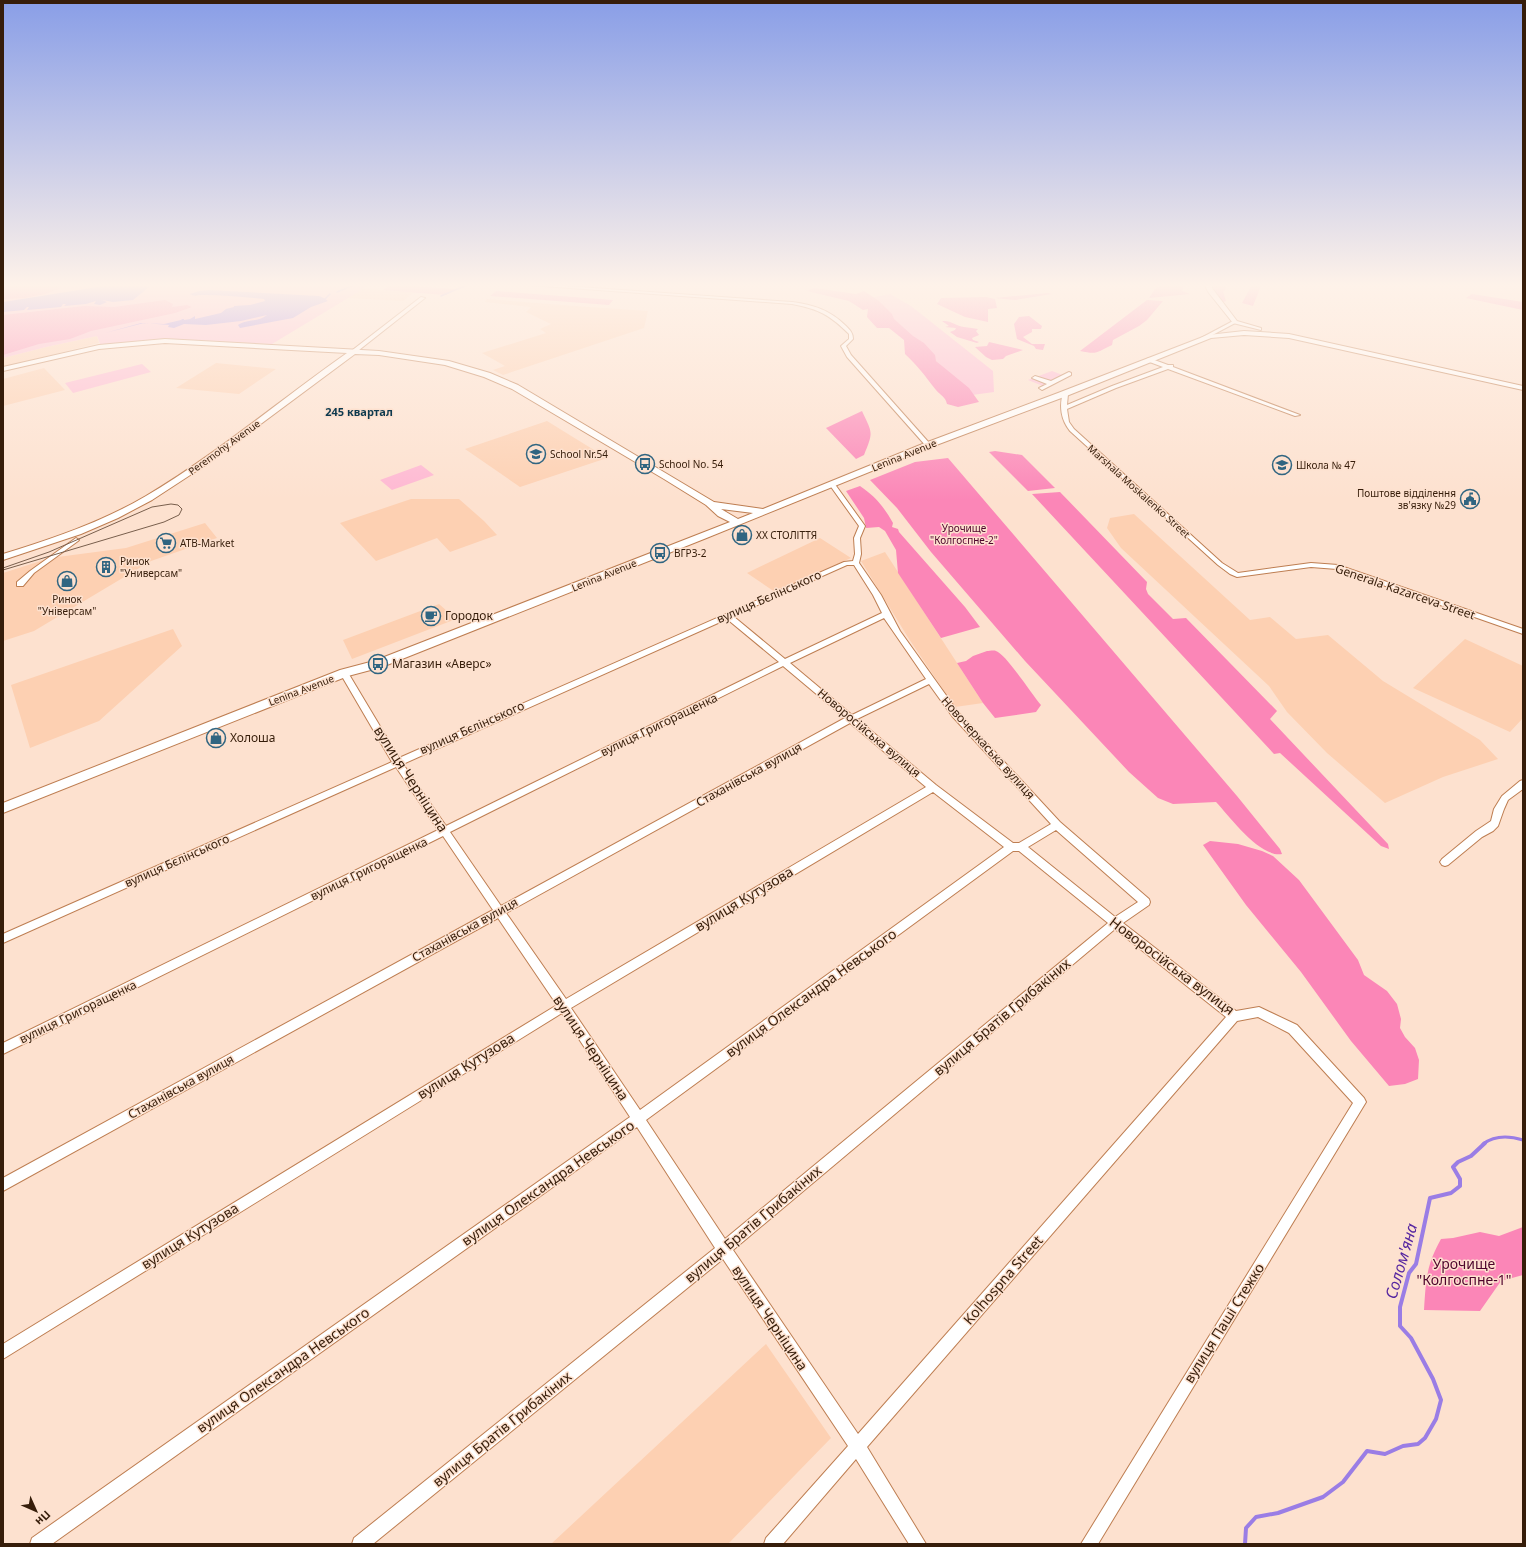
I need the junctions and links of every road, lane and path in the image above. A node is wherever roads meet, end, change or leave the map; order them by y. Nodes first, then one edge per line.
1 (61, 355) edge
2 (349, 355) edge
3 (395, 355) edge
4 (849, 355) edge
5 (1161, 355) edge
6 (1374, 355) edge
7 (1149, 360) junction
8 (1171, 366) junction
9 (3, 369) edge
10 (1069, 374) dead end
11 (1034, 378) dead end
12 (1050, 384) junction
13 (1042, 388) dead end
14 (1523, 388) edge
15 (1064, 391) junction
16 (1085, 399) junction
17 (1064, 408) junction
18 (1297, 415) dead end
19 (928, 445) junction
20 (832, 484) junction
21 (711, 505) junction
22 (765, 511) junction
23 (737, 522) junction
24 (701, 537) junction
25 (76, 540) dead end
26 (3, 558) edge
27 (856, 563) junction
28 (1238, 574) joint
29 (20, 584) dead end
30 (886, 614) junction
31 (728, 616) junction
32 (1523, 632) edge
33 (784, 663) junction
34 (344, 673) junction
35 (930, 680) junction
36 (852, 718) junction
37 (397, 762) junction
38 (1523, 783) edge
39 (933, 786) junction
40 (3, 808) edge
41 (1058, 825) junction
42 (445, 831) junction
43 (1016, 847) junction
44 (1445, 862) dead end
45 (1145, 902) joint
46 (498, 912) junction
47 (1115, 923) junction
48 (3, 939) edge
49 (564, 1006) junction
50 (1234, 1016) junction
51 (3, 1049) edge
52 (1360, 1102) joint
53 (638, 1119) junction
54 (3, 1185) edge
55 (724, 1249) junction
56 (3, 1352) edge
57 (858, 1448) junction
58 (38, 1544) edge
59 (360, 1544) edge
60 (772, 1544) edge
61 (918, 1544) edge
62 (1089, 1544) edge

1 - 9 main road
2 - 26 main road, Peremohy Avenue
3 - 21 main road
4 - 19 street
5 - 7 main road, Lenina Avenue
6 - 14 main road
7 - 8 street
7 - 15 main road, Lenina Avenue
8 - 16 street
8 - 18 street
10 - 12 street
11 - 12 street
12 - 13 street
12 - 15 street
15 - 16 street
15 - 17 street, Marshala Moskalenko Street
15 - 19 main road, Lenina Avenue
16 - 17 street
17 - 28 street, Marshala Moskalenko Street
19 - 20 main road, Lenina Avenue
20 - 22 main road, Lenina Avenue
20 - 27 street
21 - 22 main road
21 - 23 main road
21 - 24 main road
22 - 23 main road, Lenina Avenue
23 - 24 main road, Lenina Avenue
24 - 34 main road, Lenina Avenue
25 - 29 street
27 - 30 street, Новочеркаська вулиця
27 - 31 street, вулиця Бєлінського
28 - 32 street, Generala Kazarceva Street
30 - 33 street, вулиця Григоращенка
30 - 35 street, Новочеркаська вулиця
31 - 33 street, Новоросійська вулиця
31 - 37 street, вулиця Бєлінського
33 - 36 street, Новоросійська вулиця
33 - 42 street, вулиця Григоращенка
34 - 37 street, вулиця Черніцина
34 - 40 main road, Lenina Avenue
35 - 36 street, Стаханівська вулиця
35 - 41 street, Новочеркаська вулиця
36 - 39 street, Новоросійська вулиця
36 - 46 street, Стаханівська вулиця
37 - 42 street, вулиця Черніцина
37 - 48 street, вулиця Бєлінського
38 - 44 street
39 - 43 street, Новоросійська вулиця
39 - 49 street, вулиця Кутузова
41 - 43 street, вулиця Олександра Невського
41 - 45 street, Новочеркаська вулиця
42 - 46 street, вулиця Черніцина
42 - 51 street, вулиця Григоращенка
43 - 47 street, Новоросійська вулиця
43 - 53 street, вулиця Олександра Невського
45 - 47 street, вулиця Братів Грибакіних
46 - 49 street, вулиця Черніцина
46 - 54 street, Стаханівська вулиця
47 - 50 street, Новоросійська вулиця
47 - 55 street, вулиця Братів Грибакіних
49 - 53 street, вулиця Черніцина
49 - 56 street, вулиця Кутузова
50 - 52 street, Новоросійська вулиця
50 - 57 street, Kolhospna Street
52 - 62 street, вулиця Паші Стежко
53 - 55 street, вулиця Черніцина
53 - 58 street, вулиця Олександра Невського
55 - 57 street, вулиця Черніцина
55 - 59 street, вулиця Братів Грибакіних
57 - 60 street, Kolhospna Street
57 - 61 street, вулиця Черніцина

